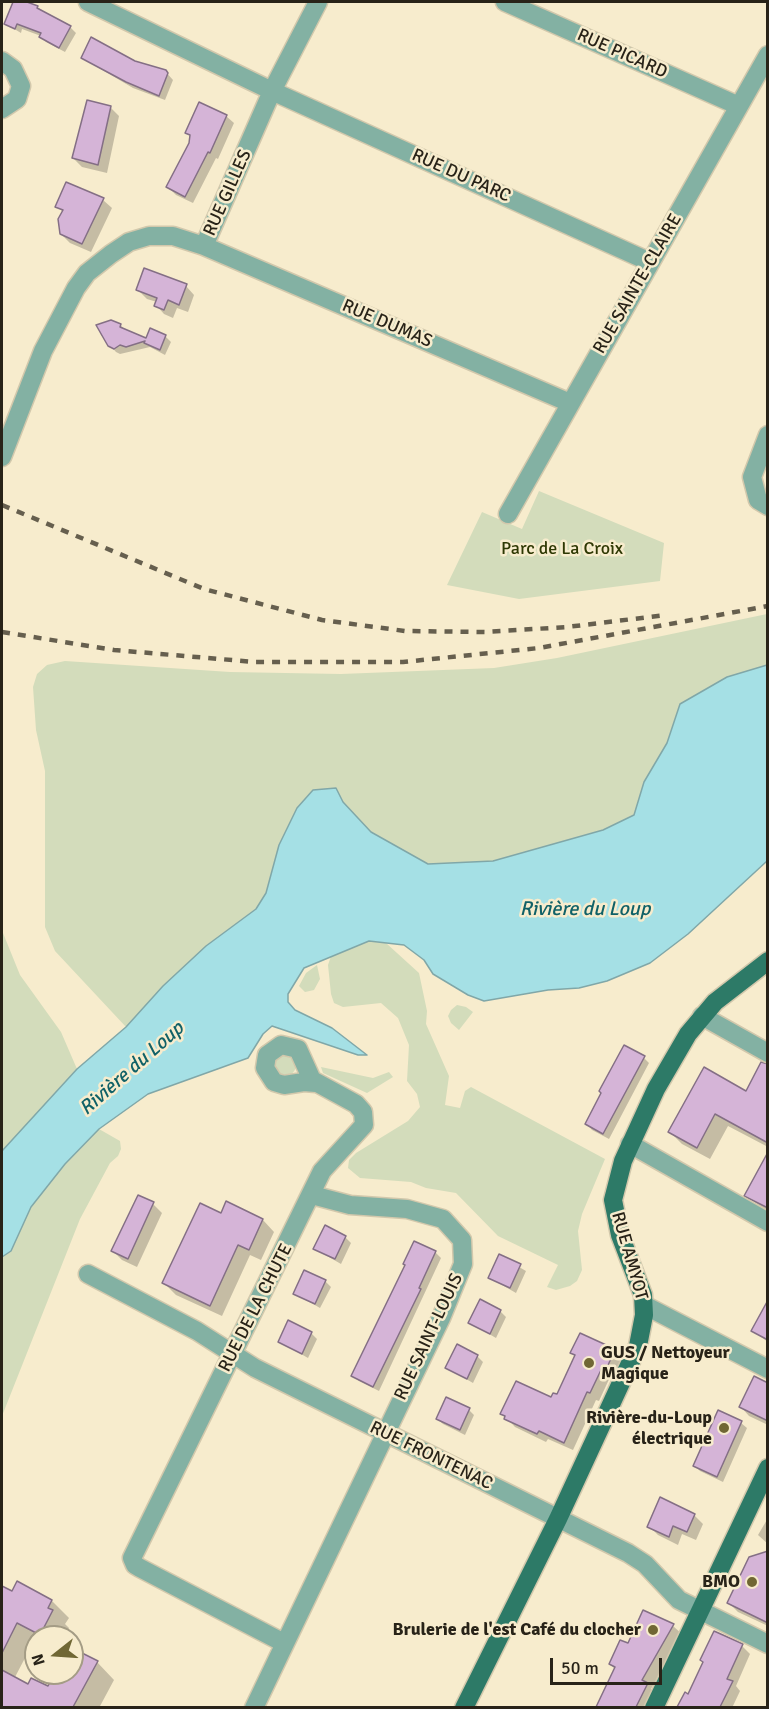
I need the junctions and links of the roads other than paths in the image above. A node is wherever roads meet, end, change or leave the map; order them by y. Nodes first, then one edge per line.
1 (88, 2) edge
2 (318, 2) edge
3 (505, 2) edge
4 (768, 55) edge
5 (2, 61) edge
6 (272, 91) junction
7 (739, 106) junction
8 (2, 109) edge
9 (204, 246) junction
10 (650, 262) junction
11 (570, 403) junction
12 (768, 435) edge
13 (2, 457) edge
14 (766, 506) edge
15 (508, 514) dead end
16 (767, 962) edge
17 (702, 1016) junction
18 (768, 1053) edge
19 (316, 1083) dead end
20 (630, 1144) junction
21 (312, 1195) junction
22 (768, 1222) edge
23 (88, 1274) dead end
24 (644, 1305) junction
25 (234, 1353) junction
26 (768, 1369) edge
27 (383, 1433) junction
28 (768, 1468) edge
29 (558, 1519) junction
30 (699, 1612) junction
31 (284, 1643) junction
32 (768, 1644) edge
33 (254, 1707) edge
34 (464, 1707) edge
35 (654, 1707) edge

1 - 6 street, RUE DU PARC
2 - 6 street, RUE GILLES
3 - 7 street, RUE PICARD
4 - 7 street, RUE SAINTE-CLAIRE
5 - 8 street
6 - 9 street, RUE GILLES
6 - 10 street, RUE DU PARC
7 - 10 street, RUE SAINTE-CLAIRE
9 - 11 street, RUE DUMAS
9 - 13 street, RUE GILLES
10 - 11 street, RUE SAINTE-CLAIRE
11 - 15 street, RUE SAINTE-CLAIRE
12 - 14 street
16 - 17 main road, RUE AMYOT
17 - 18 street
17 - 20 main road, RUE AMYOT
19 - 21 street, RUE DE LA CHUTE
20 - 22 street
20 - 24 main road, RUE AMYOT
21 - 25 street, RUE DE LA CHUTE
21 - 27 street, RUE SAINT-LOUIS
23 - 25 street, RUE FRONTENAC
24 - 26 street
24 - 29 main road, RUE AMYOT
25 - 27 street, RUE FRONTENAC
25 - 31 street, RUE DE LA CHUTE
27 - 29 street, RUE FRONTENAC
27 - 31 street, RUE SAINT-LOUIS
28 - 30 main road
29 - 30 street, RUE FRONTENAC
29 - 34 main road, RUE AMYOT
30 - 32 street, RUE FRONTENAC
30 - 35 main road
31 - 33 street, RUE SAINT-LOUIS

